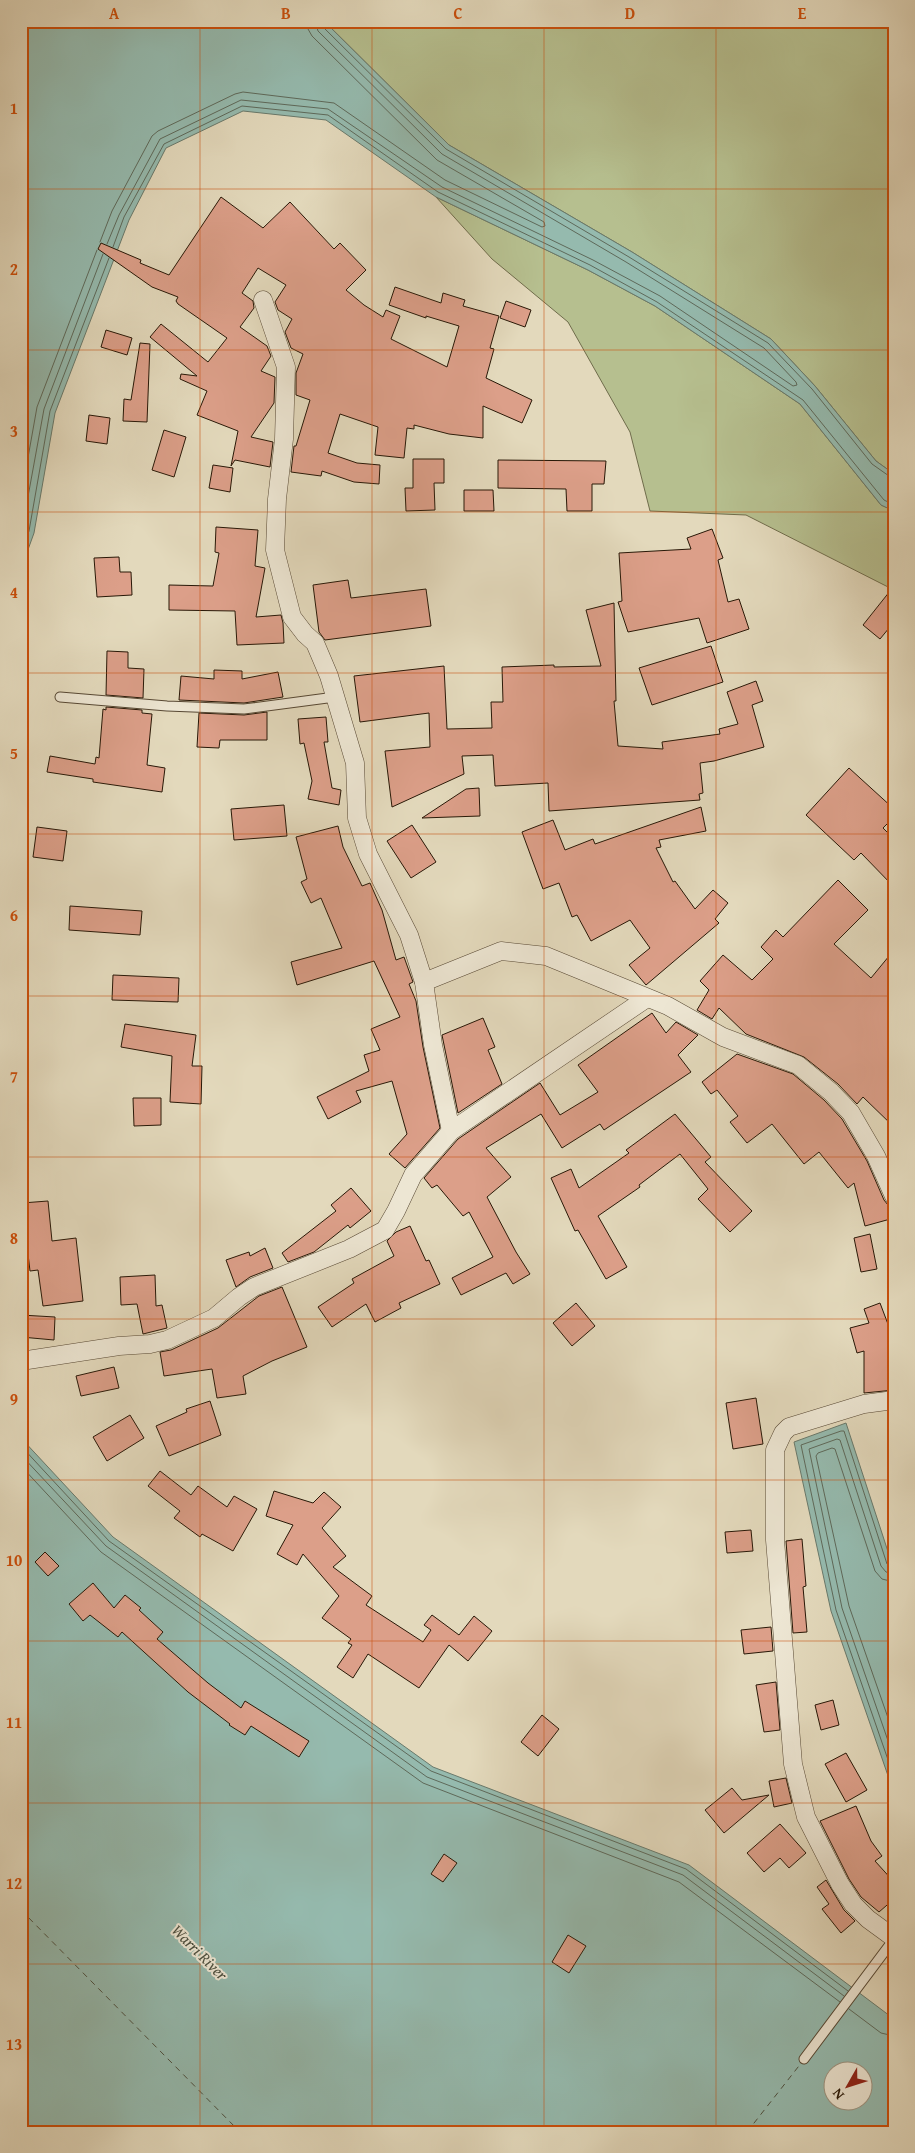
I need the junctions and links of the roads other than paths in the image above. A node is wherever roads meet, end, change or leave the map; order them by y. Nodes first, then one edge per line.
1 (263, 300) dead end
2 (60, 697) dead end
3 (335, 697) junction
4 (424, 982) junction
5 (647, 998) junction
6 (452, 1131) junction
7 (894, 1196) edge
8 (21, 1361) edge
9 (894, 1400) edge
10 (894, 1938) edge
11 (804, 2059) dead end

1 - 3 street
2 - 3 lane
3 - 4 street
4 - 5 street
4 - 6 street
5 - 6 street
5 - 7 street
6 - 8 street
9 - 10 street
10 - 11 lane

